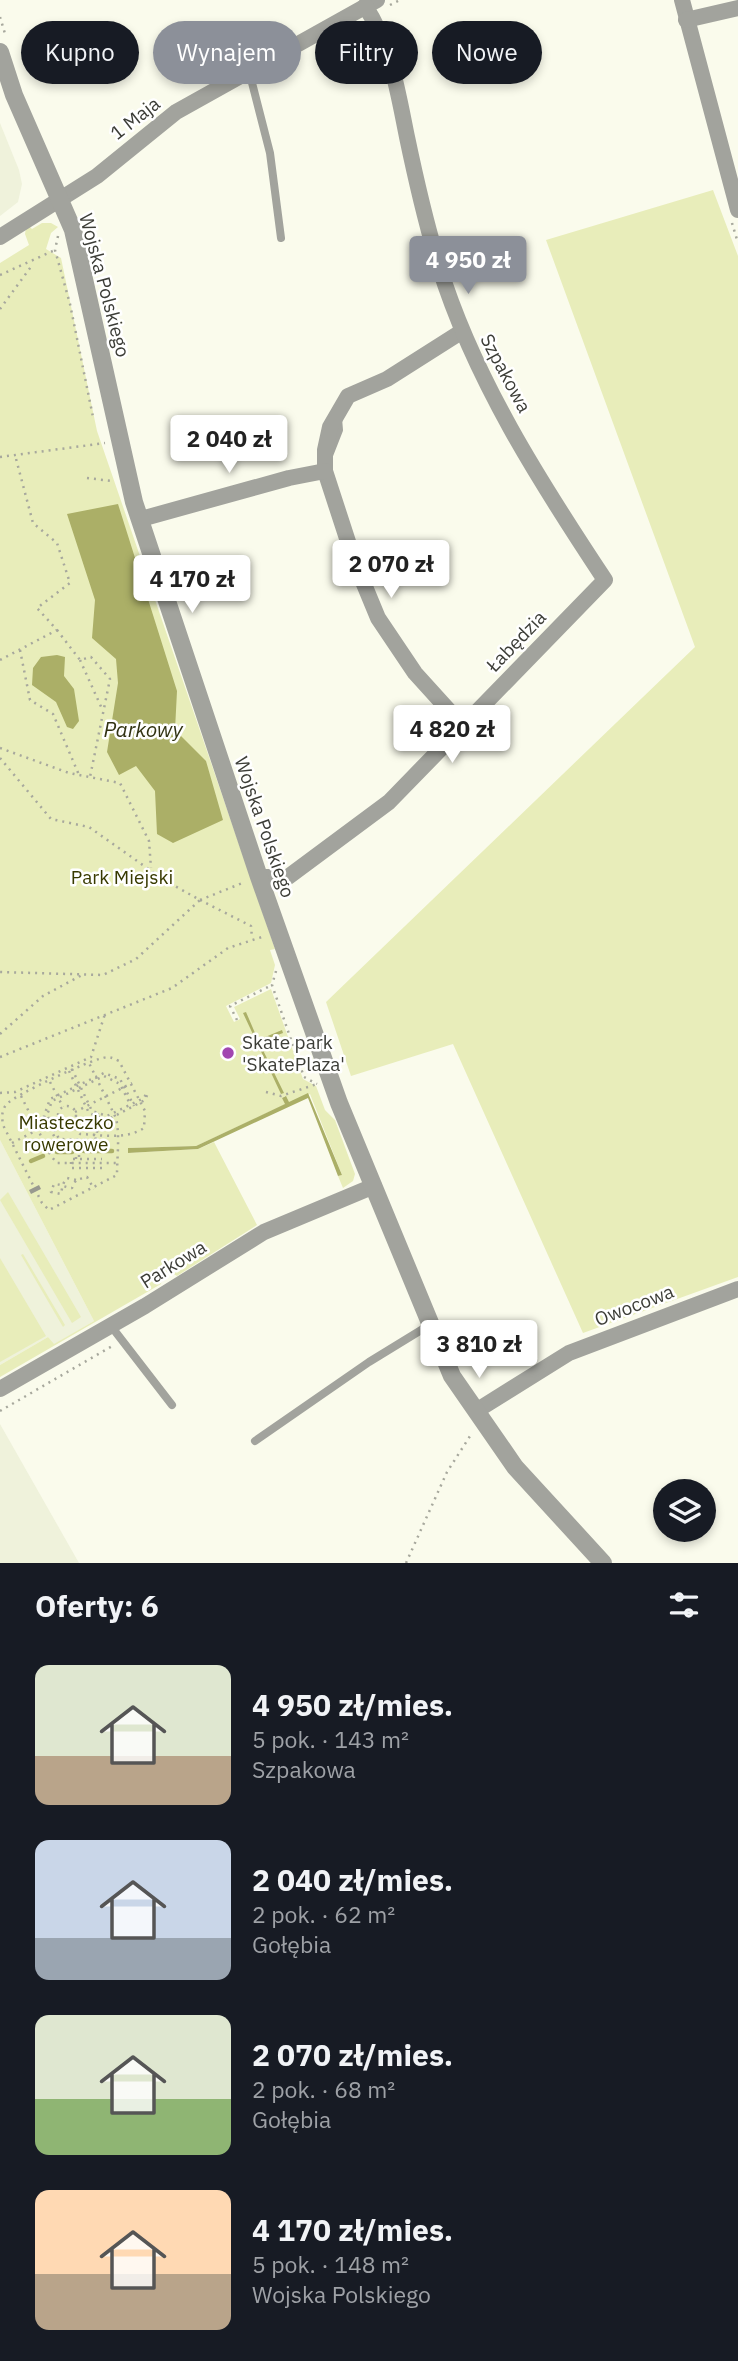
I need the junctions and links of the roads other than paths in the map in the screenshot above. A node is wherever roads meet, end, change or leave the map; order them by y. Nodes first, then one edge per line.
1 (682, 0) edge
2 (366, 5) edge
3 (738, 8) edge
4 (686, 20) junction
5 (301, 42) edge
6 (0, 51) edge
7 (226, 84) edge
8 (252, 84) edge
9 (731, 164) edge
10 (60, 200) junction
11 (738, 210) edge
12 (0, 237) edge
13 (281, 238) dead end
14 (461, 332) junction
15 (326, 466) junction
16 (141, 519) junction
17 (605, 580) joint
18 (463, 726) junction
19 (259, 877) junction
20 (374, 1186) junction
21 (738, 1289) edge
22 (431, 1324) junction
23 (116, 1333) junction
24 (0, 1390) edge
25 (172, 1405) dead end
26 (479, 1415) junction
27 (255, 1441) dead end
28 (603, 1563) edge

1 - 4 street
2 - 5 street, 1 Maja
2 - 14 street, Szpakowa
3 - 4 street
4 - 9 street
6 - 10 street, Wojska Polskiego
7 - 10 street, 1 Maja
8 - 13 lane
9 - 11 street
10 - 12 street, 1 Maja
10 - 16 street, Wojska Polskiego
14 - 15 street
14 - 17 street, Szpakowa
15 - 16 street
15 - 18 street
16 - 19 street, Wojska Polskiego
17 - 18 street, Łabędzia
18 - 19 street, Łabędzia
19 - 20 street, Wojska Polskiego
20 - 22 street, Wojska Polskiego
20 - 23 street, Parkowa
21 - 26 street, Owocowa
22 - 26 street, Wojska Polskiego
22 - 27 lane
23 - 24 street, Parkowa
23 - 25 lane
26 - 28 street, Wojska Polskiego

